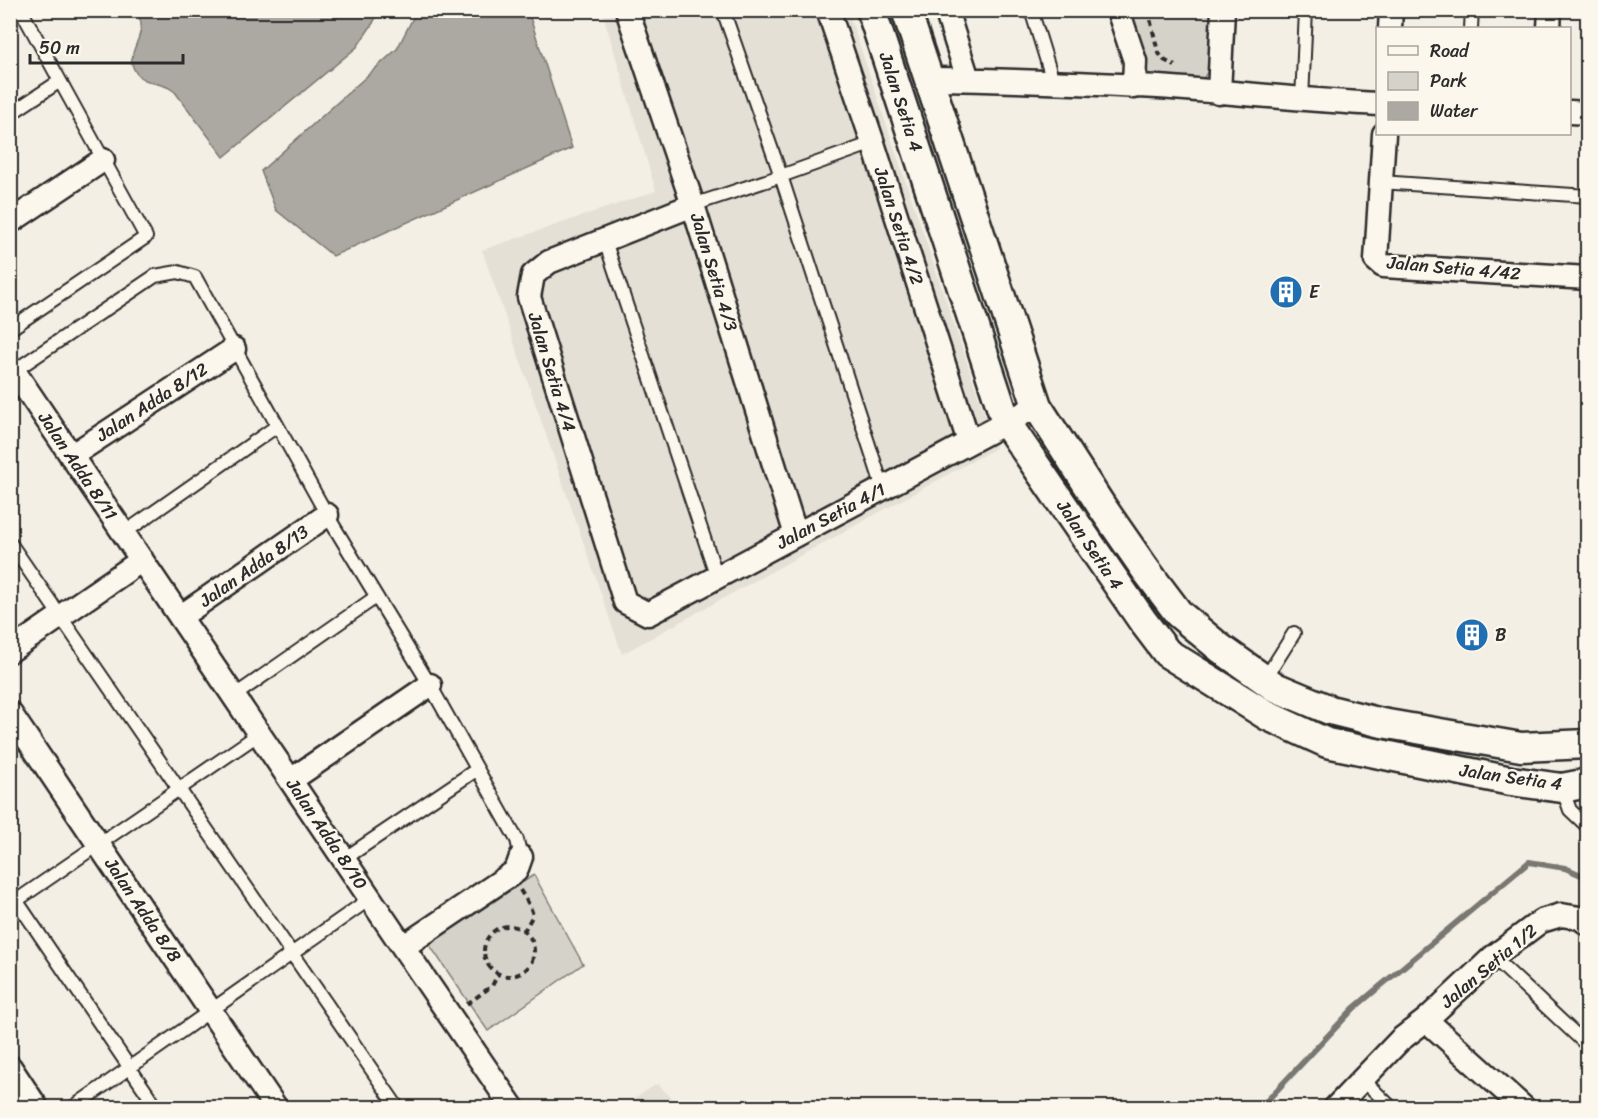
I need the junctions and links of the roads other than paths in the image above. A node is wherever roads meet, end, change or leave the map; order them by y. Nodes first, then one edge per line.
1 (21, 10) edge
2 (627, 10) edge
3 (723, 10) edge
4 (828, 10) edge
5 (871, 10) edge
6 (906, 10) edge
7 (946, 10) edge
8 (1031, 10) edge
9 (1118, 10) edge
10 (1223, 10) edge
11 (1306, 10) edge
12 (1391, 10) edge
13 (1472, 10) edge
14 (1550, 10) edge
15 (1390, 27) edge
16 (1471, 27) edge
17 (1549, 27) edge
18 (929, 79) junction
19 (968, 79) junction
20 (60, 81) junction
21 (1053, 81) junction
22 (1134, 87) junction
23 (1219, 93) junction
24 (1302, 100) junction
25 (1376, 104) edge
26 (1571, 112) edge
27 (10, 114) edge
28 (1587, 114) edge
29 (1384, 135) edge
30 (873, 143) junction
31 (103, 160) junction
32 (781, 176) junction
33 (1380, 182) junction
34 (1587, 196) edge
35 (693, 205) junction
36 (10, 222) edge
37 (605, 241) junction
38 (1587, 278) edge
39 (10, 329) edge
40 (234, 349) junction
41 (12, 373) edge
42 (1037, 406) junction
43 (1006, 422) junction
44 (277, 426) junction
45 (969, 442) junction
46 (71, 456) junction
47 (883, 488) junction
48 (327, 515) junction
49 (124, 533) junction
50 (795, 535) junction
51 (10, 543) edge
52 (142, 560) junction
53 (717, 577) junction
54 (376, 597) junction
55 (625, 602) joint
56 (61, 616) junction
57 (180, 617) junction
58 (1294, 633) dead end
59 (10, 651) edge
60 (1265, 679) junction
61 (430, 685) junction
62 (234, 696) junction
63 (10, 713) edge
64 (259, 734) junction
65 (1587, 744) edge
66 (476, 770) junction
67 (291, 780) junction
68 (1575, 785) edge
69 (179, 788) junction
70 (1587, 827) edge
71 (99, 844) junction
72 (344, 859) junction
73 (515, 866) joint
74 (371, 898) junction
75 (13, 899) edge
76 (1587, 924) edge
77 (402, 947) junction
78 (292, 953) junction
79 (1493, 957) junction
80 (211, 1010) junction
81 (1426, 1020) junction
82 (1587, 1046) edge
83 (10, 1067) edge
84 (130, 1067) junction
85 (1362, 1079) junction
86 (37, 1107) edge
87 (72, 1107) edge
88 (157, 1107) edge
89 (276, 1107) edge
90 (398, 1107) edge
91 (513, 1107) edge
92 (1335, 1107) edge
93 (1392, 1107) edge
94 (1524, 1107) edge

1 - 20 lane
2 - 35 street, Jalan Setia 4/3
3 - 32 lane
4 - 30 street, Jalan Setia 4/2
5 - 43 street, Jalan Setia 4
6 - 18 street, Jalan Setia 4
7 - 19 street
8 - 21 lane
9 - 22 street
10 - 23 street
11 - 24 lane
12 - 15 street
13 - 16 lane
14 - 17 street
18 - 19 street
18 - 42 street, Jalan Setia 4
19 - 21 street
20 - 27 lane
20 - 31 lane
21 - 22 street
22 - 23 street
23 - 24 street
24 - 25 street
26 - 28 street
29 - 33 street, Jalan Setia 4/42
30 - 32 lane
30 - 45 street, Jalan Setia 4/2
31 - 36 street
31 - 39 lane
32 - 35 lane
32 - 47 lane
33 - 34 lane
33 - 38 street, Jalan Setia 4/42
35 - 37 street, Jalan Setia 4/4
35 - 50 street, Jalan Setia 4/3
37 - 53 lane
37 - 55 street, Jalan Setia 4/4
40 - 41 lane
40 - 44 lane
40 - 46 street, Jalan Adda 8/12
41 - 46 street, Jalan Adda 8/11
42 - 43 street, Jalan Setia 4/1
42 - 60 street, Jalan Setia 4
43 - 45 street, Jalan Setia 4/1
43 - 68 street, Jalan Setia 4
44 - 48 lane
44 - 49 lane
45 - 47 street, Jalan Setia 4/1
46 - 49 street, Jalan Adda 8/11
47 - 50 street, Jalan Setia 4/1
48 - 54 lane
48 - 57 street, Jalan Adda 8/13
49 - 52 street, Jalan Adda 8/11
50 - 53 street, Jalan Setia 4/1
51 - 56 lane
52 - 56 street
52 - 57 street, Jalan Adda 8/10
53 - 55 street, Jalan Setia 4/1
54 - 61 lane
54 - 62 lane
56 - 59 street
56 - 69 lane
57 - 62 street, Jalan Adda 8/10
58 - 60 lane
60 - 65 street, Jalan Setia 4
61 - 66 lane
61 - 67 street
62 - 64 street, Jalan Adda 8/10
63 - 71 street, Jalan Adda 8/8
64 - 67 street, Jalan Adda 8/10
64 - 69 lane
66 - 72 lane
66 - 73 lane
67 - 72 street, Jalan Adda 8/10
68 - 70 lane
69 - 71 lane
69 - 78 lane
71 - 75 lane
71 - 80 street, Jalan Adda 8/8
72 - 74 street, Jalan Adda 8/10
73 - 77 street
74 - 77 street, Jalan Adda 8/10
74 - 78 lane
75 - 84 lane
76 - 79 street, Jalan Setia 1/2
77 - 91 street, Jalan Adda 8/10
78 - 80 lane
78 - 90 lane
79 - 81 street, Jalan Setia 1/2
79 - 82 lane
80 - 84 lane
80 - 89 street, Jalan Adda 8/8
81 - 85 street, Jalan Setia 1/2
81 - 94 street
83 - 86 street
84 - 87 lane
84 - 88 lane
85 - 92 street, Jalan Setia 1/2
85 - 93 lane

